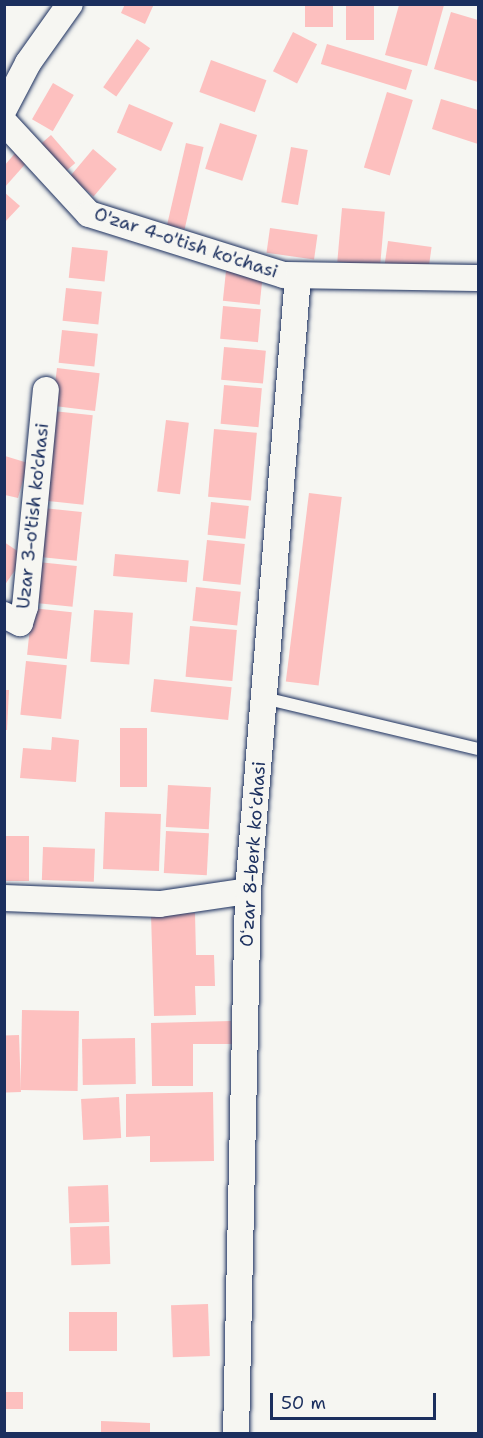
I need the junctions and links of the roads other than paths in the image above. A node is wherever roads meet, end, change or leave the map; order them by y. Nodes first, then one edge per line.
1 (70, 4) edge
2 (4, 109) edge
3 (4, 122) edge
4 (298, 276) junction
5 (478, 278) edge
6 (46, 390) dead end
7 (4, 615) edge
8 (264, 698) junction
9 (478, 749) edge
10 (248, 891) junction
11 (4, 898) edge
12 (236, 1434) edge

1 - 2 street
3 - 4 street, O'zar 4-o'tish ko'chasi
4 - 5 street, O'zar 4-o'tish ko'chasi
4 - 8 street, Oʻzar 8-berk koʻchasi
6 - 7 street, Uzar 3-o'tish ko'chasi
8 - 9 lane
8 - 10 street, Oʻzar 8-berk koʻchasi
10 - 11 street
10 - 12 street, Oʻzar 8-berk koʻchasi

